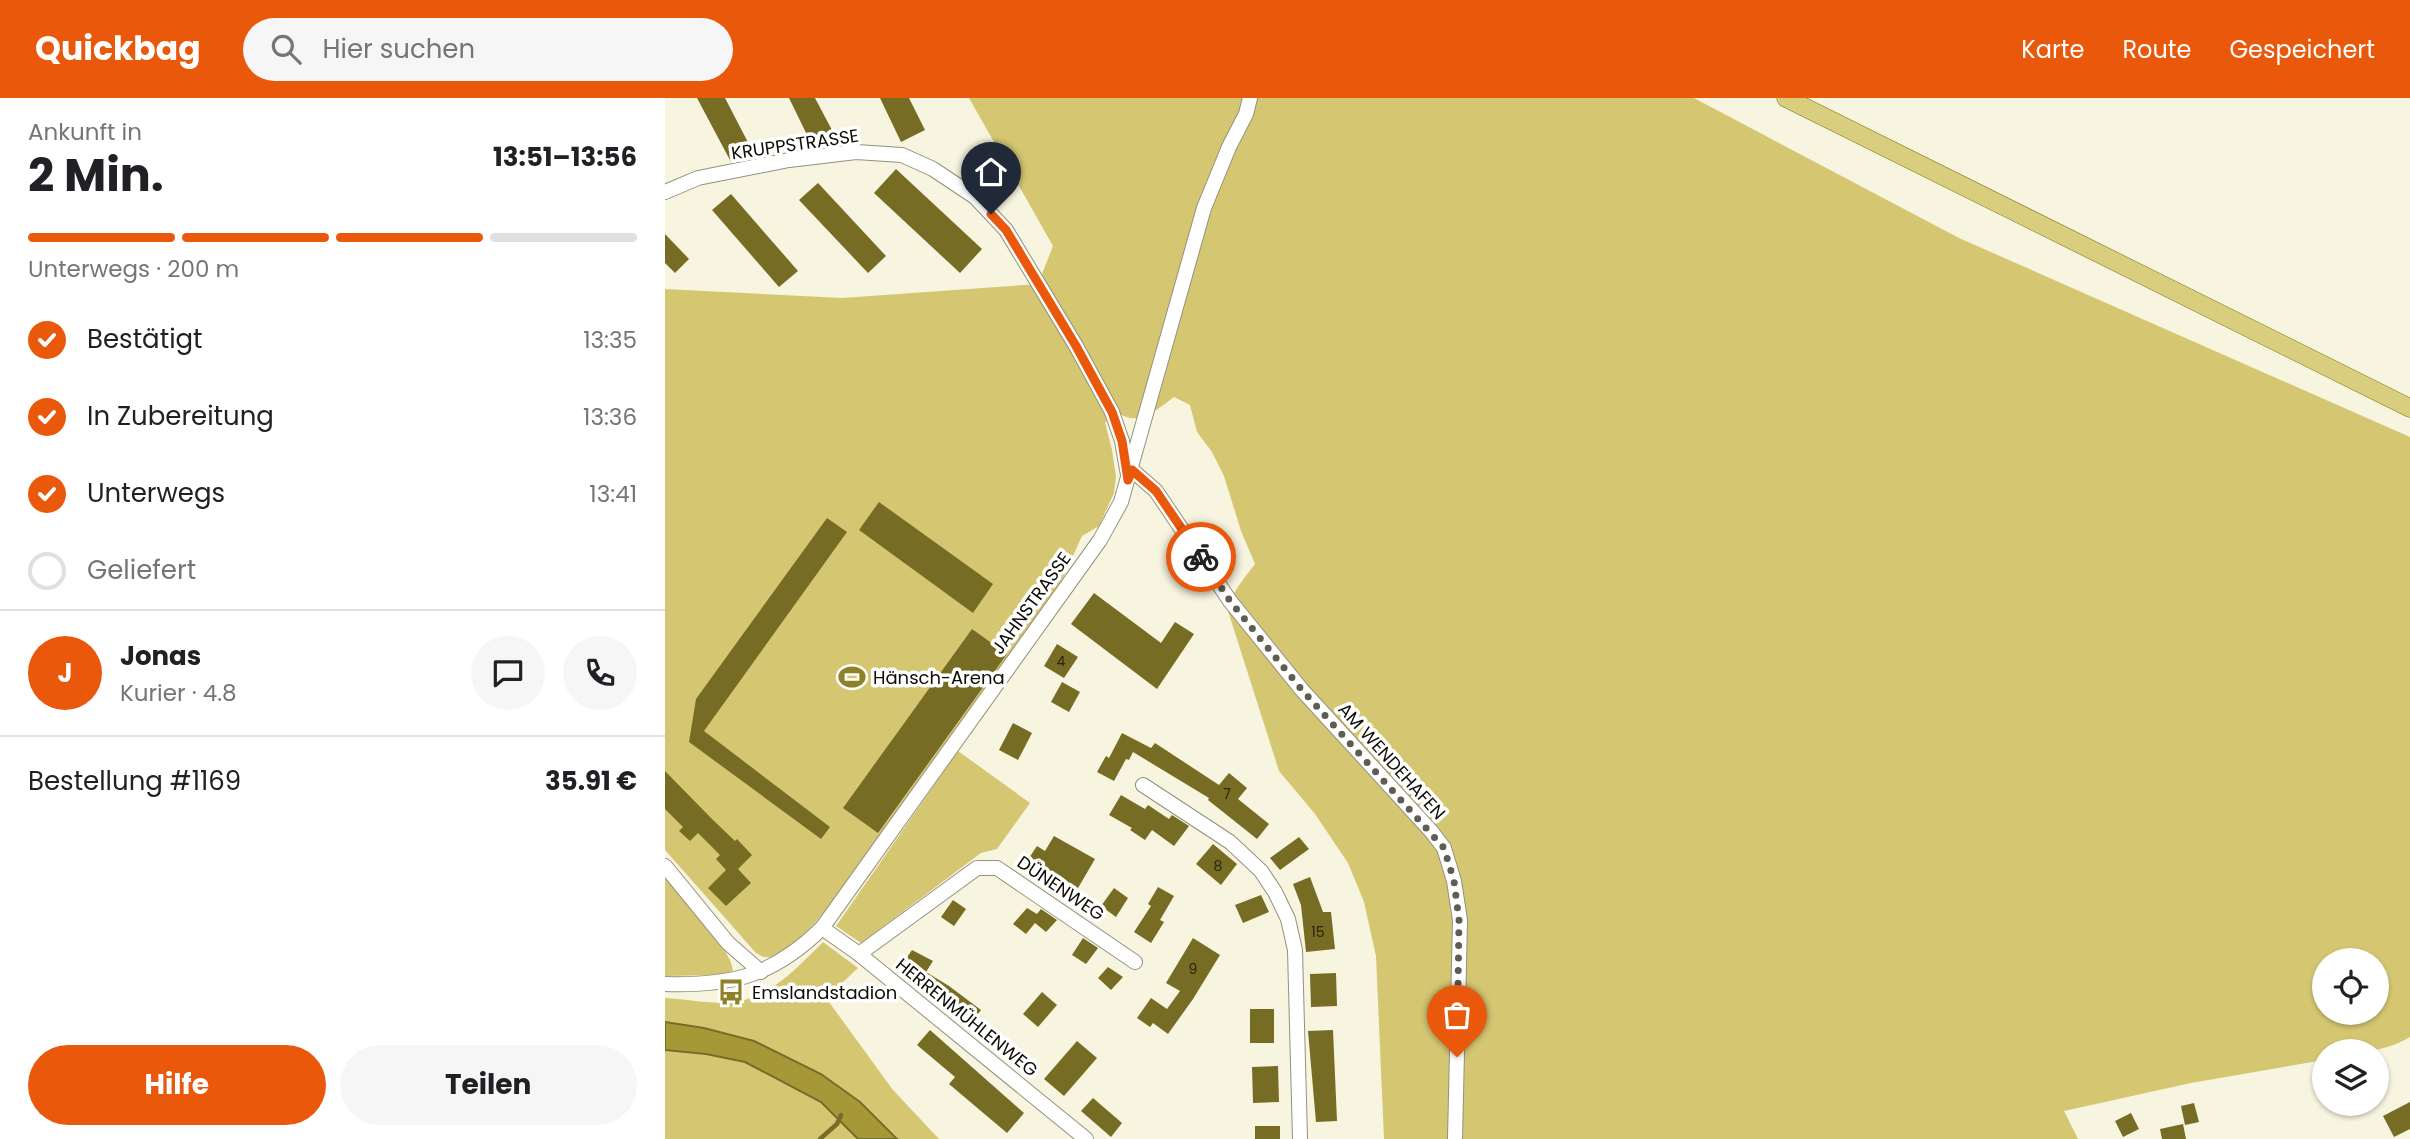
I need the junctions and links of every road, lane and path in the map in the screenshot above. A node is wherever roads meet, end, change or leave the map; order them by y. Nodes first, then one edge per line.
1 (1250, 98) edge
2 (1786, 98) edge
3 (665, 192) edge
4 (2410, 408) edge
5 (1130, 475) junction
6 (1143, 785) dead end
7 (665, 866) edge
8 (822, 928) junction
9 (859, 954) junction
10 (1135, 962) dead end
11 (761, 972) junction
12 (665, 984) edge
13 (1086, 1139) edge
14 (1300, 1139) edge
15 (1455, 1139) edge

1 - 5 street, JAHNSTRASSE
2 - 4 main road
3 - 5 street, KRUPPSTRASSE
5 - 8 street, JAHNSTRASSE
5 - 15 street, AM WENDEHAFEN
6 - 14 street
7 - 11 street
8 - 9 street, HERRENMÜHLENWEG
8 - 11 street, JAHNSTRASSE
9 - 10 street, DÜNENWEG
9 - 13 street, HERRENMÜHLENWEG
11 - 12 street, JAHNSTRASSE

